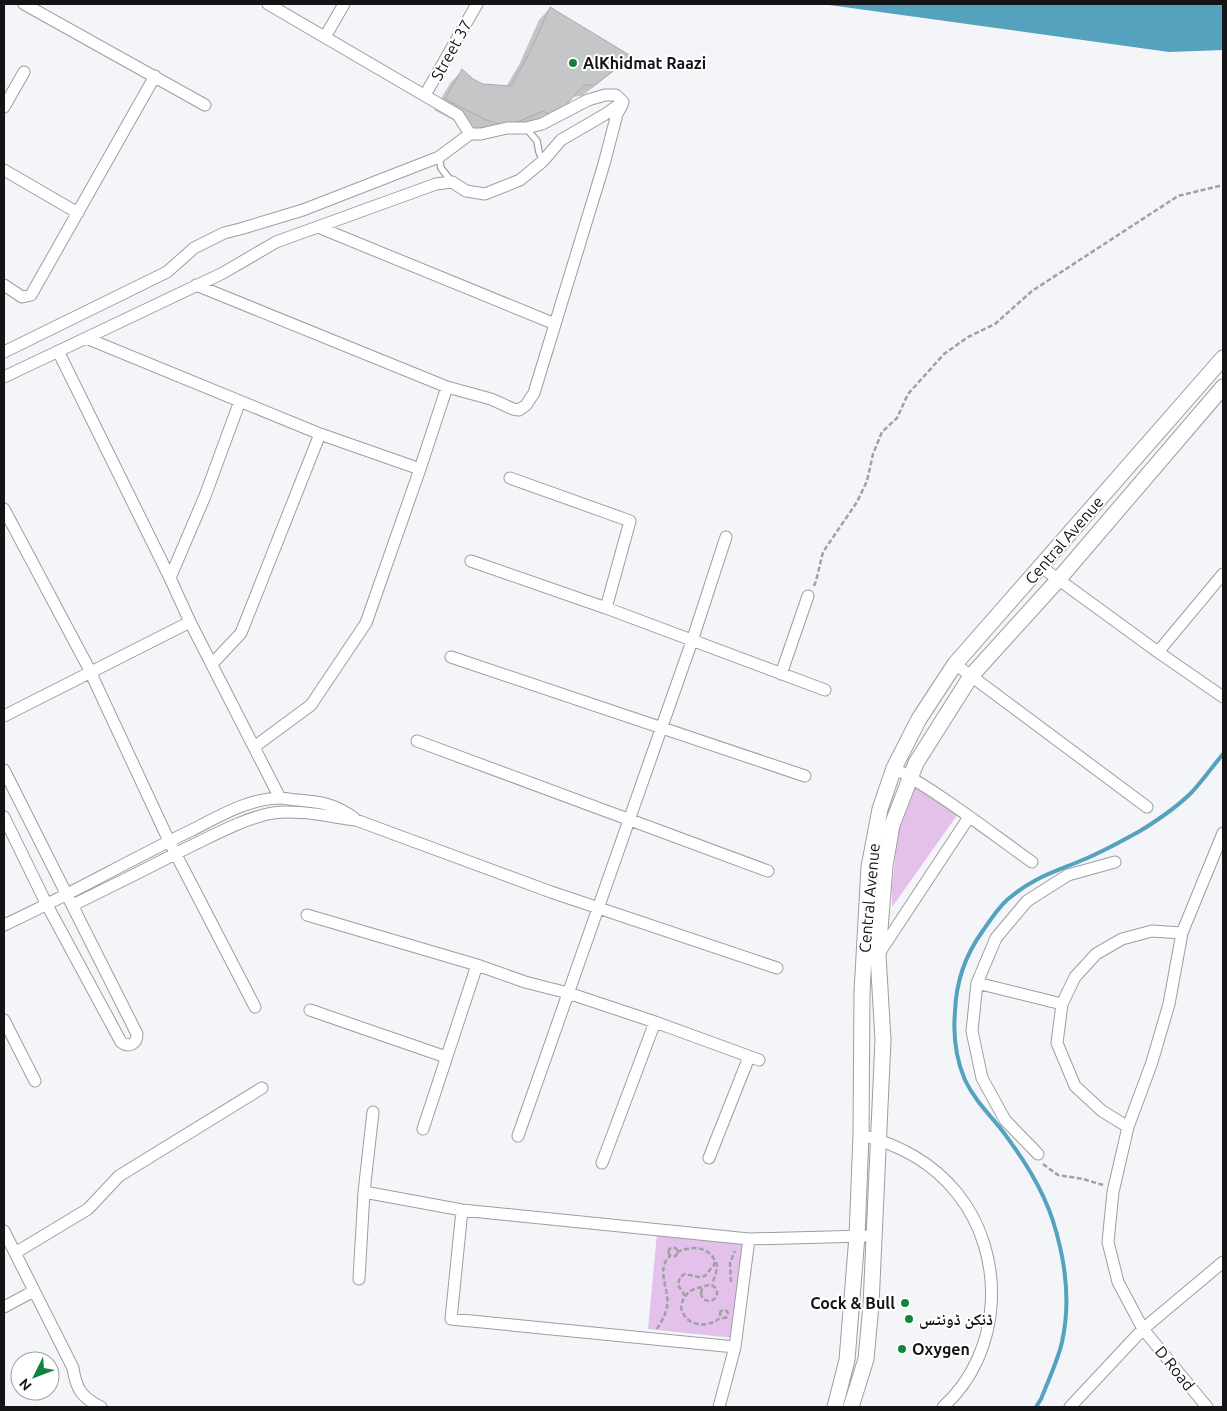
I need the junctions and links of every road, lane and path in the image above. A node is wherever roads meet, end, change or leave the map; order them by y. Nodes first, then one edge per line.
1 (24, 4) edge
2 (268, 4) edge
3 (344, 4) edge
4 (477, 4) edge
5 (326, 37) junction
6 (24, 72) dead end
7 (155, 76) junction
8 (425, 95) junction
9 (623, 102) junction
10 (205, 105) dead end
11 (4, 107) edge
12 (526, 128) junction
13 (470, 134) junction
14 (439, 157) junction
15 (543, 161) junction
16 (4, 170) edge
17 (452, 182) junction
18 (1223, 186) edge
19 (78, 213) junction
20 (318, 227) junction
21 (4, 285) edge
22 (196, 285) junction
23 (555, 324) junction
24 (86, 338) junction
25 (58, 351) junction
26 (4, 352) edge
27 (1220, 367) edge
28 (4, 377) edge
29 (447, 386) junction
30 (1223, 387) edge
31 (240, 401) junction
32 (320, 434) junction
33 (420, 469) junction
34 (510, 478) dead end
35 (4, 509) edge
36 (726, 537) dead end
37 (471, 561) dead end
38 (1040, 566) junction
39 (1223, 574) edge
40 (170, 578) junction
41 (1058, 580) junction
42 (808, 596) joint
43 (606, 608) junction
44 (190, 622) junction
45 (692, 641) junction
46 (1158, 652) junction
47 (451, 657) dead end
48 (212, 664) junction
49 (954, 664) junction
50 (90, 672) junction
51 (781, 674) junction
52 (971, 676) junction
53 (825, 690) dead end
54 (1223, 697) edge
55 (4, 716) edge
56 (662, 729) junction
57 (417, 741) dead end
58 (254, 747) junction
59 (894, 768) junction
60 (4, 770) edge
61 (805, 776) dead end
62 (910, 777) junction
63 (280, 798) junction
64 (1147, 807) dead end
65 (4, 817) edge
66 (969, 817) junction
67 (356, 820) junction
68 (629, 820) junction
69 (1223, 833) edge
70 (168, 841) junction
71 (175, 854) junction
72 (1032, 862) dead end
73 (1115, 862) dead end
74 (768, 871) dead end
75 (68, 894) junction
76 (47, 905) junction
77 (73, 905) junction
78 (598, 908) junction
79 (307, 916) dead end
80 (4, 926) edge
81 (1182, 932) junction
82 (878, 955) junction
83 (477, 965) junction
84 (777, 968) dead end
85 (977, 983) junction
86 (862, 992) junction
87 (568, 993) junction
88 (1062, 1004) junction
89 (255, 1006) dead end
90 (310, 1010) dead end
91 (4, 1021) edge
92 (655, 1022) junction
93 (446, 1058) junction
94 (36, 1081) dead end
95 (262, 1088) dead end
96 (374, 1112) dead end
97 (1128, 1127) junction
98 (423, 1129) dead end
99 (861, 1135) junction
100 (518, 1136) dead end
101 (879, 1140) junction
102 (1038, 1154) joint
103 (709, 1158) dead end
104 (602, 1163) dead end
105 (1113, 1189) junction
106 (364, 1192) junction
107 (462, 1210) junction
108 (4, 1231) edge
109 (857, 1236) junction
110 (874, 1236) junction
111 (749, 1239) junction
112 (677, 1252) junction
113 (15, 1253) junction
114 (670, 1256) junction
115 (715, 1260) junction
116 (1223, 1262) edge
117 (360, 1279) dead end
118 (712, 1284) junction
119 (702, 1287) junction
120 (34, 1291) junction
121 (685, 1296) junction
122 (4, 1308) edge
123 (721, 1317) dead end
124 (1143, 1329) junction
125 (651, 1339) junction
126 (735, 1347) junction
127 (101, 1407) edge
128 (719, 1407) edge
129 (835, 1407) edge
130 (851, 1407) edge
131 (943, 1407) edge
132 (1070, 1407) edge
133 (1207, 1407) edge

1 - 7 street
2 - 5 street
3 - 5 street
4 - 8 street, Street 37
5 - 8 street
6 - 11 street
7 - 10 street
7 - 19 street
8 - 13 street
9 - 12 street
9 - 15 street
9 - 23 street
12 - 13 street
12 - 15 lane
13 - 14 street
14 - 17 lane
14 - 26 street
15 - 17 street
16 - 19 street
17 - 20 street
18 - 42 path
19 - 21 street
20 - 22 street
20 - 23 street
22 - 24 street
22 - 29 street
23 - 29 street
24 - 25 street
24 - 31 street
25 - 28 street
25 - 40 street
27 - 38 street, Central Avenue
29 - 33 street
30 - 41 street, Central Avenue
31 - 32 street
31 - 40 street
32 - 33 street
32 - 48 street
33 - 58 street
34 - 43 street
35 - 50 street
36 - 45 street
37 - 43 street
38 - 41 street
38 - 49 street, Central Avenue
39 - 46 street
40 - 44 street
41 - 46 street
41 - 52 street, Central Avenue
42 - 51 street
43 - 45 street
44 - 48 street
44 - 50 street
45 - 51 street
45 - 56 street
46 - 54 street
47 - 56 street
48 - 58 street
49 - 52 street
49 - 59 street, Central Avenue
50 - 55 street
50 - 70 street
51 - 53 street
52 - 62 street, Central Avenue
52 - 64 street
56 - 61 street
56 - 68 street
57 - 68 street
58 - 63 street
59 - 62 street
59 - 86 street, Central Avenue
60 - 75 street
62 - 66 street
62 - 82 street, Central Avenue
63 - 67 street
63 - 70 street
65 - 76 street
66 - 72 street
66 - 82 street
67 - 71 street
67 - 78 street
68 - 74 street
68 - 78 street
69 - 81 street, D Road
70 - 71 street
70 - 75 street
71 - 77 street
71 - 89 street
73 - 85 street
75 - 76 street
75 - 77 street
76 - 77 street
76 - 80 street
78 - 84 street
78 - 87 street
79 - 83 street
81 - 88 street
81 - 97 street, D Road
82 - 86 street
82 - 101 street, Central Avenue
83 - 87 street
83 - 93 street
85 - 88 street
85 - 102 street
86 - 99 street, Central Avenue
87 - 92 street
87 - 100 street
88 - 97 street
90 - 93 street
91 - 94 street
92 - 103 street
92 - 104 street
93 - 98 street
95 - 113 street
96 - 106 street
97 - 105 street, D Road
99 - 101 street
99 - 109 street, Central Avenue
101 - 110 street, Central Avenue
101 - 131 street
102 - 105 path
105 - 124 street, D Road
106 - 107 street
106 - 117 street
107 - 111 street
107 - 125 street
108 - 113 street
109 - 110 street
109 - 111 street
109 - 129 street, Central Avenue
110 - 130 street, Central Avenue
111 - 126 street
112 - 114 path
112 - 114 path
112 - 115 path
113 - 120 street
114 - 125 path
115 - 118 path
115 - 121 path
116 - 124 street
118 - 119 path
118 - 119 path
119 - 121 path
120 - 122 street
120 - 127 street
121 - 123 path
124 - 132 street
124 - 133 street, D Road
125 - 126 street
126 - 128 street

